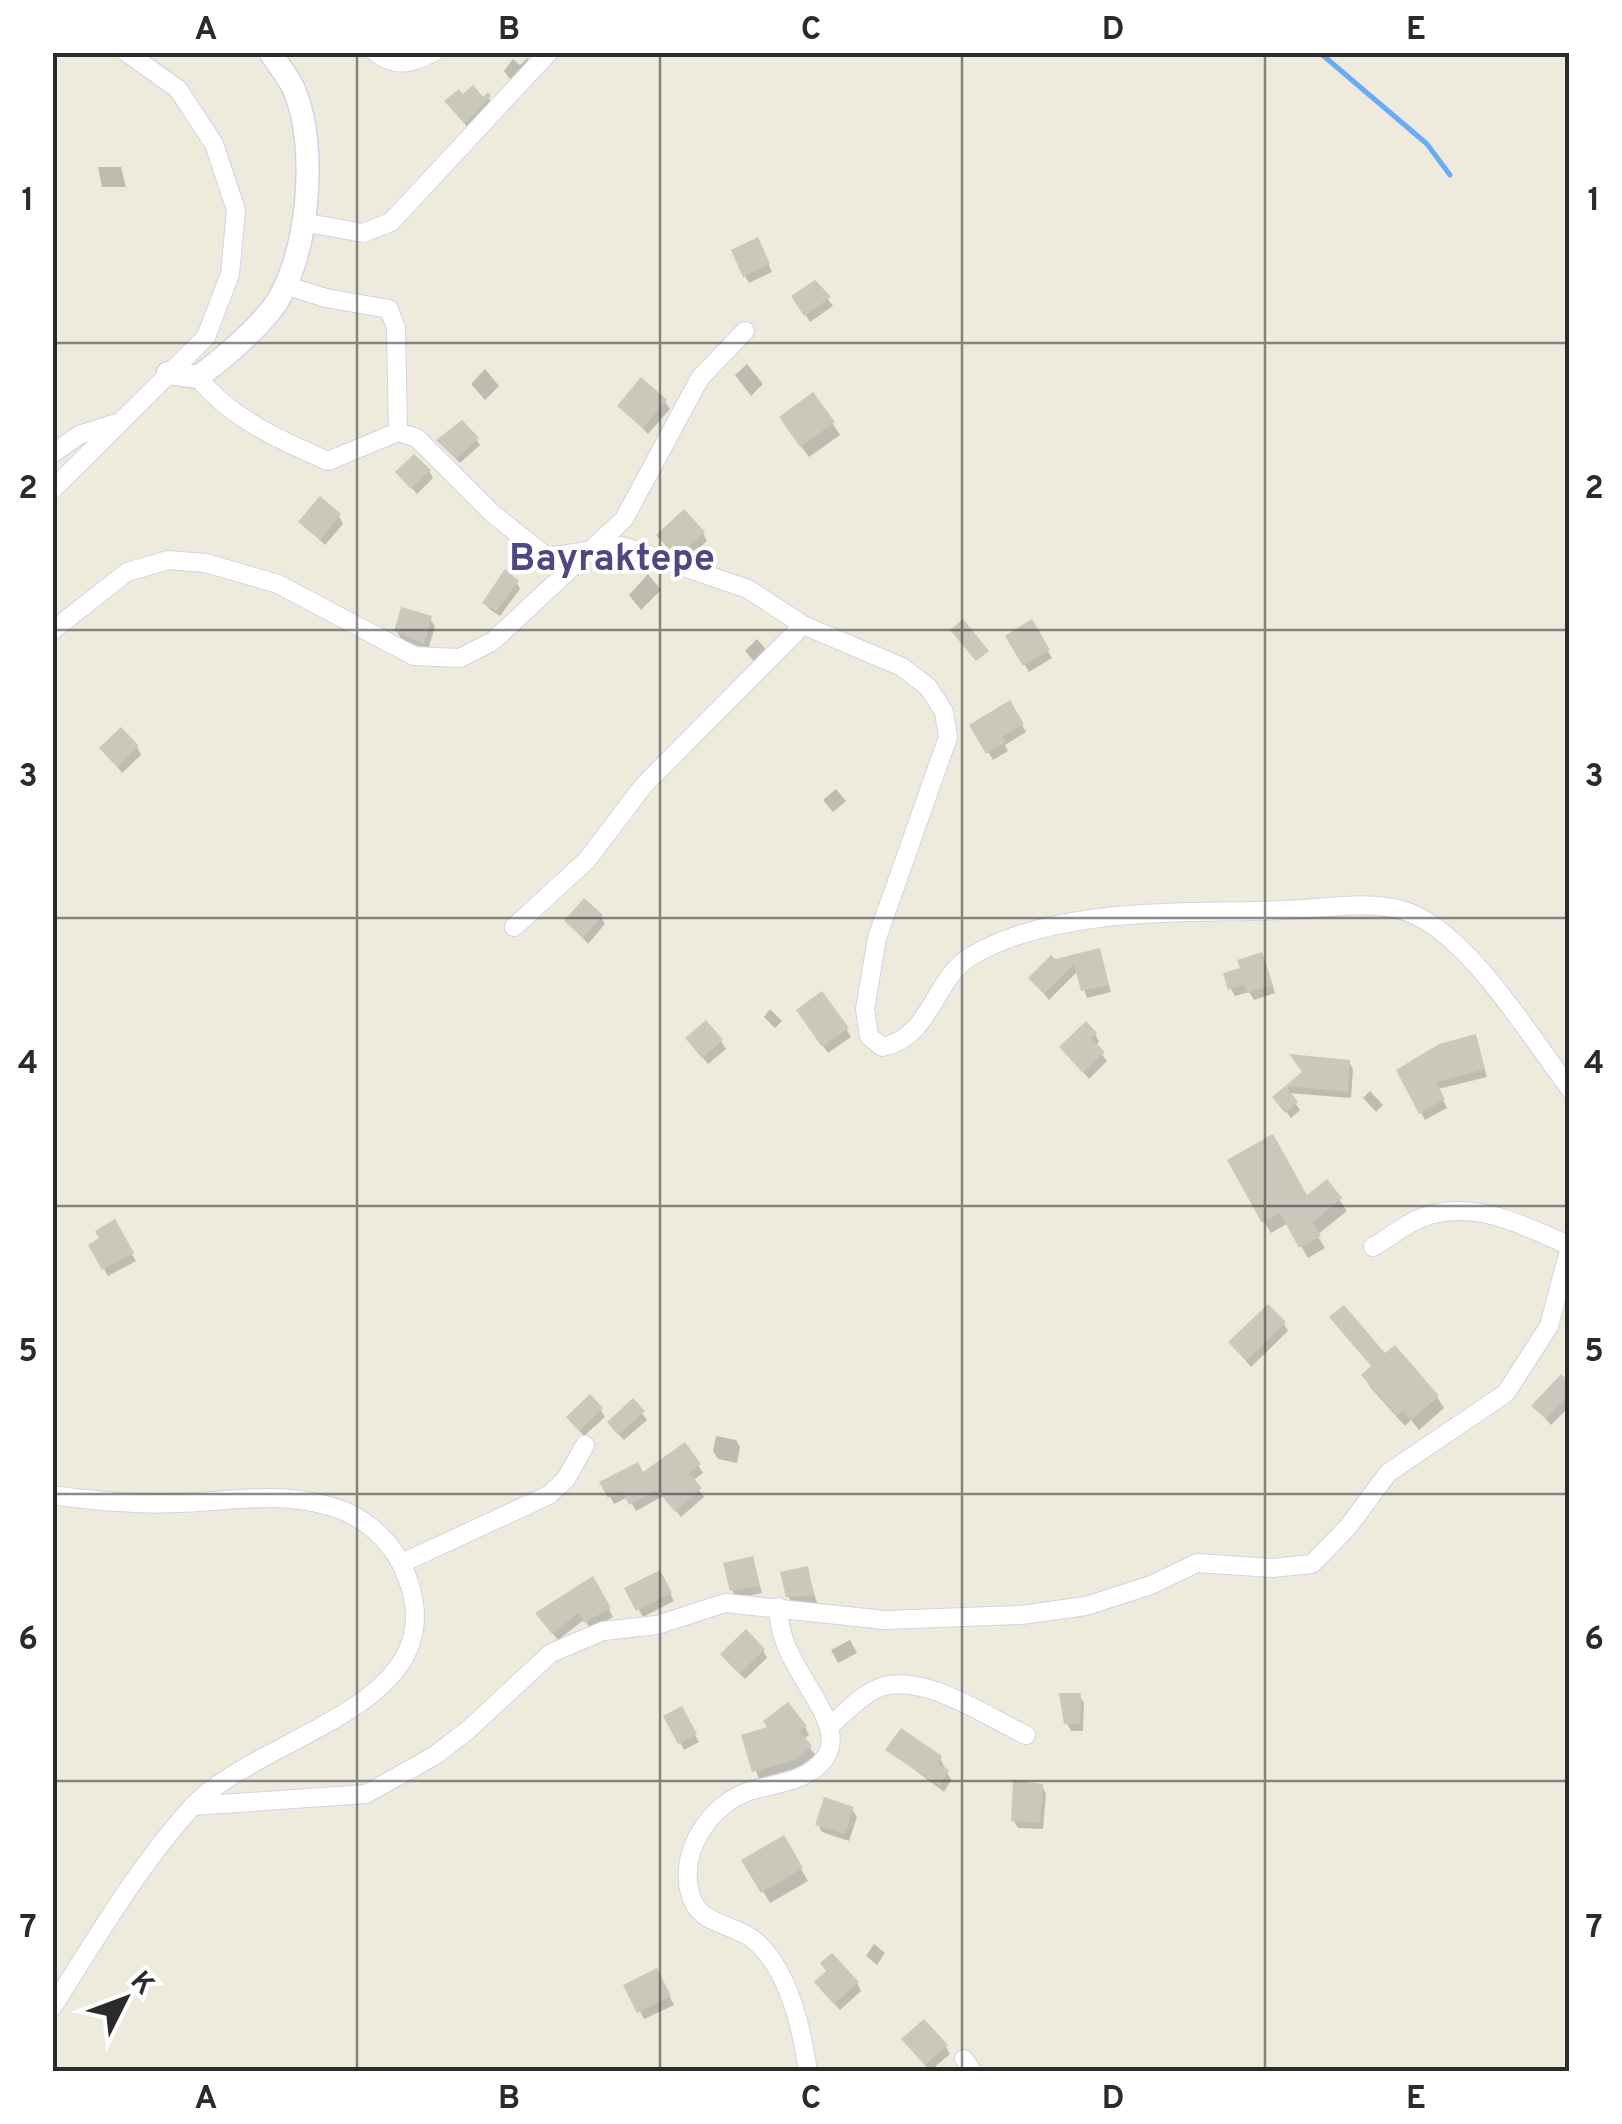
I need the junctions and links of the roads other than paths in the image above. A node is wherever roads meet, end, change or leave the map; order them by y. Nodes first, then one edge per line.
1 (126, 52) edge
2 (270, 52) edge
3 (375, 52) edge
4 (434, 52) edge
5 (549, 52) edge
6 (302, 222) junction
7 (284, 285) junction
8 (745, 331) dead end
9 (168, 373) junction
10 (198, 377) junction
11 (118, 423) junction
12 (398, 432) junction
13 (52, 454) edge
14 (52, 490) edge
15 (599, 546) junction
16 (803, 624) junction
17 (52, 631) edge
18 (514, 927) dead end
19 (1570, 1088) edge
20 (1570, 1247) edge
21 (1373, 1248) dead end
22 (585, 1445) dead end
23 (52, 1495) edge
24 (402, 1563) junction
25 (779, 1608) junction
26 (832, 1724) junction
27 (1026, 1735) dead end
28 (193, 1806) junction
29 (52, 2008) edge
30 (808, 2072) edge

1 - 9 street
2 - 6 street
3 - 4 street
5 - 6 street
6 - 7 street
7 - 10 street
7 - 12 street
8 - 15 street
9 - 10 street
9 - 11 street
10 - 12 street
11 - 13 street
11 - 14 street
12 - 15 street
15 - 16 street
15 - 17 street
16 - 18 street
16 - 19 street
20 - 21 street
20 - 25 street
22 - 24 street
23 - 24 street
24 - 28 street
25 - 26 street
25 - 28 street
26 - 27 street
26 - 30 street
28 - 29 street

